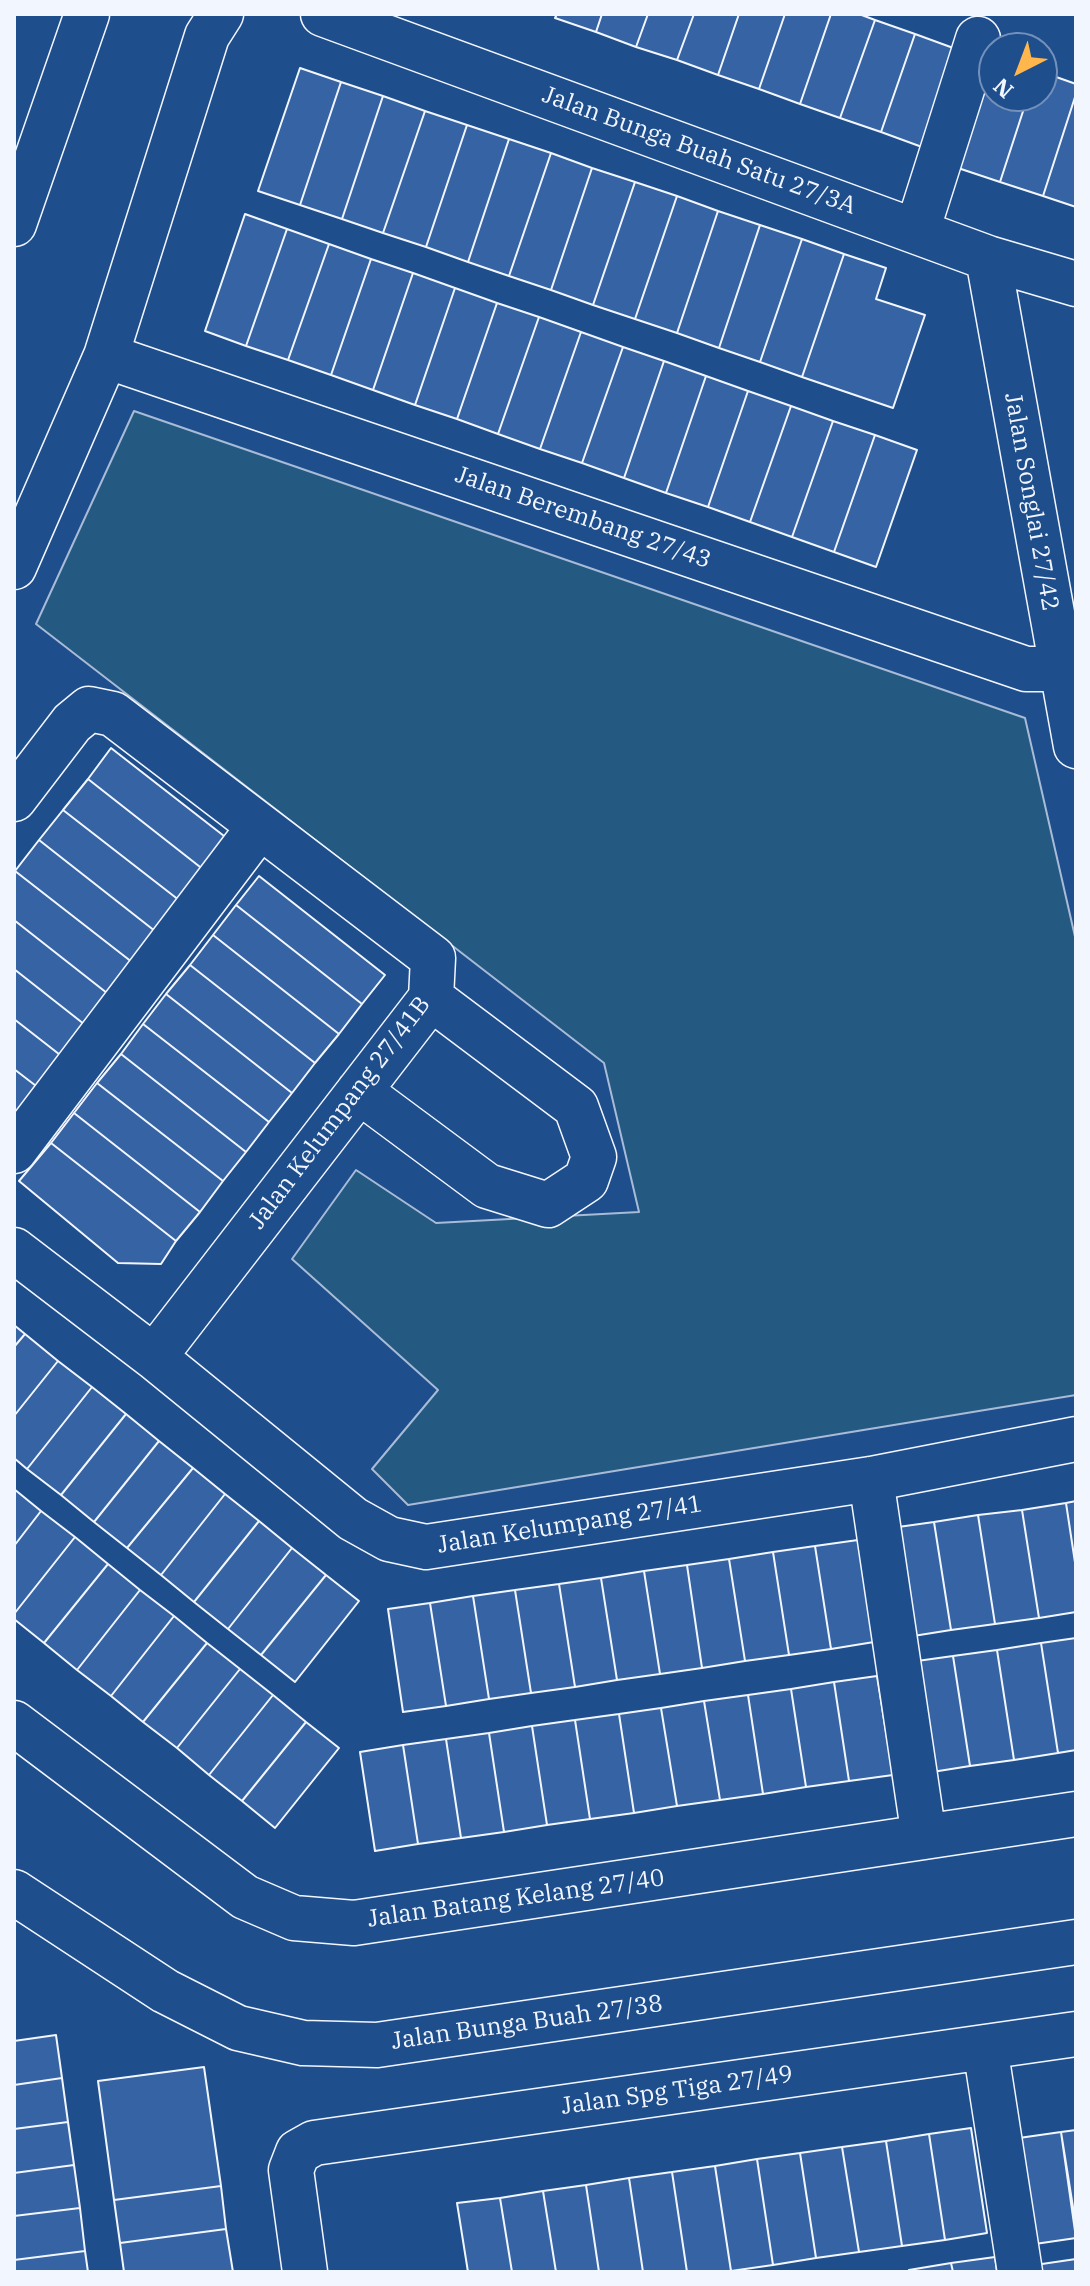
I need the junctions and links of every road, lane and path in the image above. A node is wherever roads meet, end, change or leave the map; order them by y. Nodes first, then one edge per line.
1 (87, 14) edge
2 (221, 14) edge
3 (323, 14) edge
4 (978, 39) dead end
5 (14, 224) edge
6 (917, 231) junction
7 (988, 258) junction
8 (1076, 284) edge
9 (106, 356) junction
10 (14, 567) edge
11 (1061, 669) junction
12 (1076, 746) edge
13 (14, 799) edge
14 (260, 826) junction
15 (431, 998) junction
16 (359, 1091) junction
17 (14, 1151) edge
18 (14, 1250) edge
19 (154, 1357) junction
20 (1076, 1439) edge
21 (871, 1479) junction
22 (14, 1723) edge
23 (1076, 1814) edge
24 (924, 1837) junction
25 (15, 1894) edge
26 (1076, 1942) edge
27 (1076, 2034) edge
28 (985, 2047) junction
29 (305, 2272) edge
30 (1020, 2272) edge

1 - 5 street
2 - 9 street
3 - 6 street, Jalan Bunga Buah Satu 27/3A
4 - 6 street
6 - 7 street, Jalan Bunga Buah Satu 27/3A
7 - 8 street, Jalan Bunga Buah Satu 27/3A
7 - 11 street, Jalan Songlai 27/42
9 - 10 street
9 - 11 street, Jalan Berembang 27/43
11 - 12 street, Jalan Songlai 27/42
13 - 14 street
14 - 15 street, Jalan Kelumpang 27/41B
14 - 17 street
15 - 16 street, Jalan Kelumpang 27/41B
15 - 16 street
16 - 19 street, Jalan Kelumpang 27/41B
18 - 19 street, Jalan Kelumpang 27/41
19 - 21 street, Jalan Kelumpang 27/41
20 - 21 street, Jalan Kelumpang 27/41
21 - 24 street
22 - 24 street, Jalan Batang Kelang 27/40
23 - 24 street, Jalan Batang Kelang 27/40
25 - 26 street, Jalan Bunga Buah 27/38
27 - 28 street, Jalan Spg Tiga 27/49
28 - 29 street, Jalan Spg Tiga 27/49
28 - 30 street

